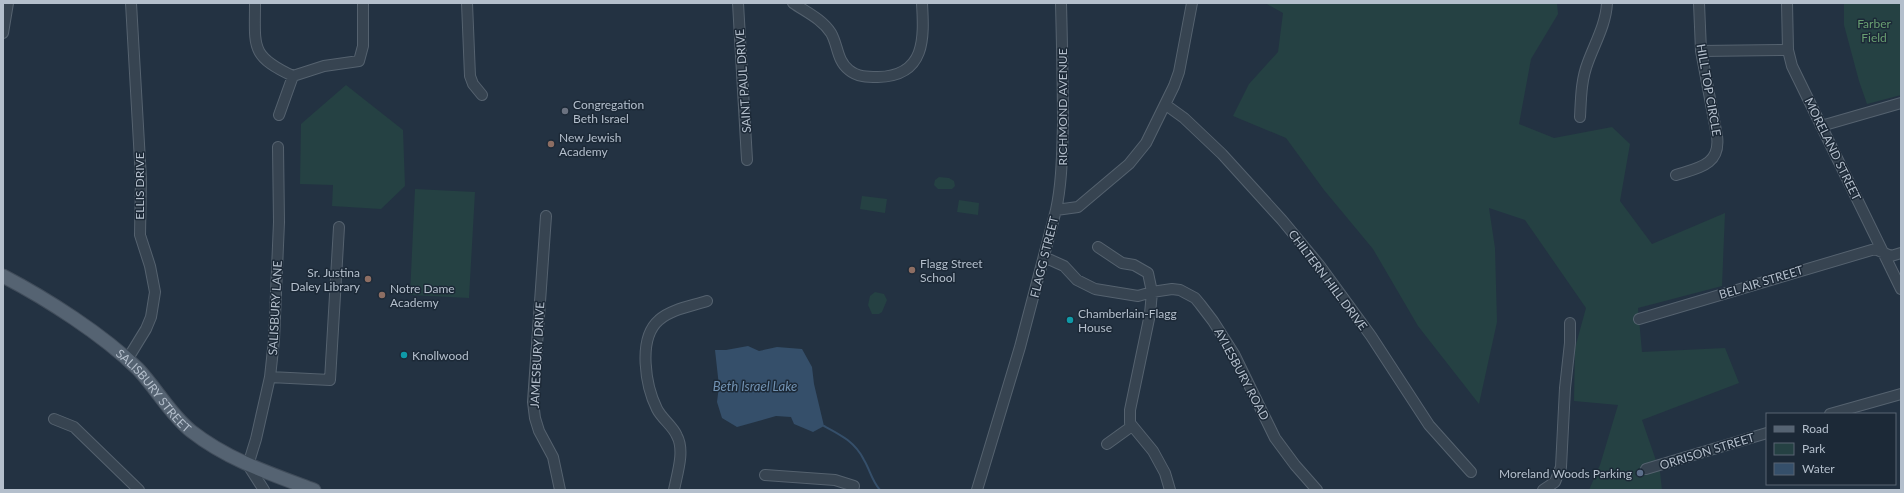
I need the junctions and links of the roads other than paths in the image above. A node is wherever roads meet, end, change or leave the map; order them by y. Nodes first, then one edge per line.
1 (8, 3) edge
2 (131, 3) edge
3 (255, 3) edge
4 (363, 3) edge
5 (467, 3) edge
6 (738, 3) edge
7 (793, 3) edge
8 (922, 3) edge
9 (1061, 3) edge
10 (1192, 3) edge
11 (1607, 3) edge
12 (1699, 3) edge
13 (1787, 3) edge
14 (3, 32) edge
15 (1788, 50) junction
16 (1701, 51) junction
17 (293, 76) junction
18 (482, 95) dead end
19 (1901, 103) edge
20 (1166, 105) junction
21 (279, 115) dead end
22 (1580, 117) dead end
23 (1821, 126) junction
24 (278, 148) dead end
25 (747, 160) dead end
26 (1676, 176) dead end
27 (1056, 210) junction
28 (546, 216) dead end
29 (339, 227) dead end
30 (1098, 246) dead end
31 (1883, 252) junction
32 (1901, 253) edge
33 (1044, 256) junction
34 (3, 276) edge
35 (1901, 289) edge
36 (1152, 292) junction
37 (707, 301) dead end
38 (1639, 319) dead end
39 (1570, 323) dead end
40 (127, 360) junction
41 (270, 377) junction
42 (1901, 394) edge
43 (1834, 413) edge
44 (54, 419) dead end
45 (1132, 426) junction
46 (1766, 432) edge
47 (1107, 444) dead end
48 (248, 465) junction
49 (1646, 469) dead end
50 (1471, 472) dead end
51 (765, 475) dead end
52 (140, 490) edge
53 (264, 490) edge
54 (314, 490) edge
55 (560, 490) edge
56 (674, 490) edge
57 (853, 490) edge
58 (977, 490) edge
59 (1170, 490) edge
60 (1317, 490) edge
61 (1543, 490) edge

1 - 14 street
2 - 40 street, ELLIS DRIVE
3 - 17 street
4 - 17 street
5 - 18 street
6 - 25 street, SAINT PAUL DRIVE
7 - 8 street
9 - 27 street, RICHMOND AVENUE
10 - 20 street, FLAGG STREET
11 - 22 street
12 - 16 street, HILL TOP CIRCLE
13 - 15 street, MORELAND STREET
15 - 16 street
15 - 23 street, MORELAND STREET
16 - 26 street, HILL TOP CIRCLE
17 - 21 street
19 - 23 street
20 - 27 street, FLAGG STREET
20 - 50 street, CHILTERN HILL DRIVE
23 - 31 street, MORELAND STREET
24 - 41 street, SALISBURY LANE
27 - 33 street, FLAGG STREET
28 - 55 street, JAMESBURY DRIVE
29 - 41 street
30 - 36 street
31 - 32 street, BEL AIR STREET
31 - 35 street, MORELAND STREET
31 - 38 street, BEL AIR STREET
33 - 36 street, AYLESBURY ROAD
33 - 58 street, FLAGG STREET
34 - 40 main road, SALISBURY STREET
36 - 45 street
36 - 60 street, AYLESBURY ROAD
37 - 56 street
39 - 61 street
40 - 48 main road, SALISBURY STREET
41 - 48 street, SALISBURY LANE
42 - 43 street
44 - 52 street
45 - 47 street
45 - 59 street
46 - 49 street, ORRISON STREET
48 - 53 street
48 - 54 main road, SALISBURY STREET
51 - 57 street

